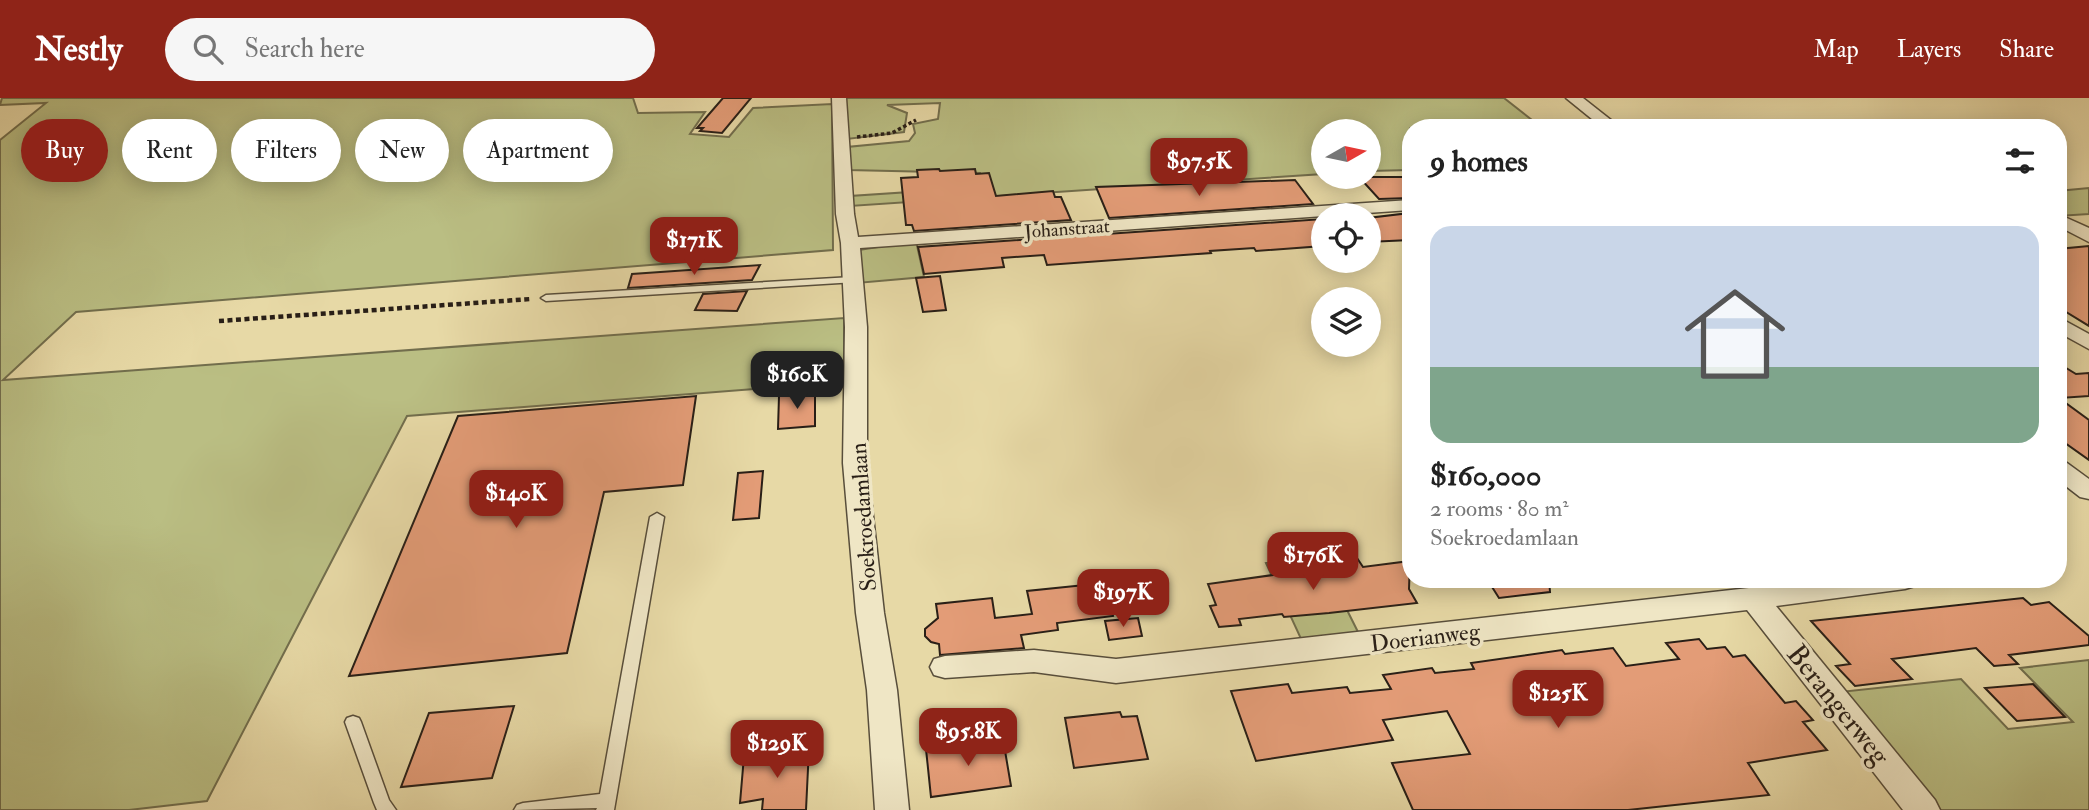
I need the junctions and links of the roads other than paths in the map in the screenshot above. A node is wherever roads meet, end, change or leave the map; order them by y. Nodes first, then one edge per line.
1 (839, 98) edge
2 (1573, 98) edge
3 (1601, 119) edge
4 (1402, 206) edge
5 (2067, 224) edge
6 (2089, 236) edge
7 (850, 243) junction
8 (852, 280) junction
9 (546, 298) road end
10 (2067, 329) edge
11 (2089, 343) edge
12 (2067, 475) edge
13 (2089, 491) edge
14 (657, 517) dead end
15 (1837, 588) edge
16 (1754, 599) junction
17 (945, 667) dead end
18 (353, 722) dead end
19 (605, 805) edge
20 (387, 810) edge
21 (523, 810) edge
22 (892, 810) edge
23 (1923, 810) edge

1 - 7 street, Soekroedamlaan
2 - 3 street
4 - 7 street, Johanstraat
5 - 6 street
7 - 8 street, Soekroedamlaan
8 - 9 lane
8 - 22 street, Soekroedamlaan
10 - 11 street
12 - 13 street
14 - 19 lane
15 - 16 street, Doerianweg
16 - 17 street, Doerianweg
16 - 23 street, Berangerweg
18 - 20 lane
19 - 21 lane

